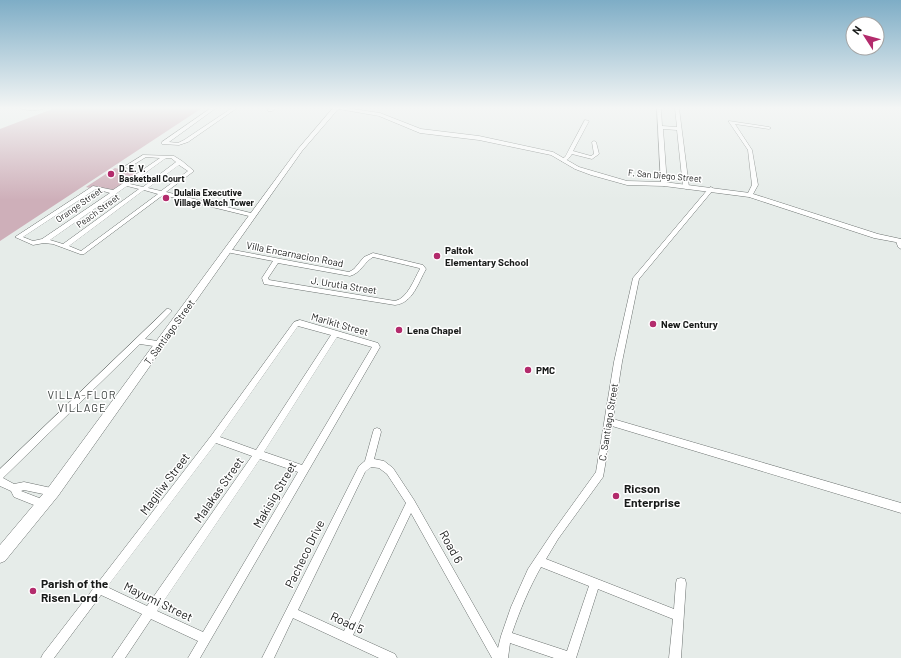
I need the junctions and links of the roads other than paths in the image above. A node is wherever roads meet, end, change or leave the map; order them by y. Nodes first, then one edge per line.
1 (170, 139) edge
2 (191, 139) edge
3 (310, 139) edge
4 (483, 139) edge
5 (577, 139) edge
6 (661, 139) edge
7 (680, 139) edge
8 (742, 139) edge
9 (594, 142) dead end
10 (570, 152) junction
11 (165, 157) junction
12 (563, 160) junction
13 (180, 162) junction
14 (126, 167) dead end
15 (125, 184) junction
16 (664, 184) junction
17 (686, 186) junction
18 (144, 189) junction
19 (711, 189) junction
20 (114, 192) junction
21 (163, 193) junction
22 (750, 195) junction
23 (253, 215) junction
24 (44, 241) junction
25 (900, 243) edge
26 (64, 246) junction
27 (228, 251) junction
28 (277, 260) junction
29 (421, 266) joint
30 (169, 311) dead end
31 (300, 323) joint
32 (336, 333) junction
33 (140, 341) junction
34 (160, 344) junction
35 (375, 344) joint
36 (608, 420) junction
37 (377, 432) dead end
38 (214, 439) junction
39 (259, 453) junction
40 (369, 463) junction
41 (304, 470) junction
42 (0, 475) edge
43 (0, 481) edge
44 (14, 488) junction
45 (53, 492) junction
46 (411, 503) junction
47 (44, 504) junction
48 (901, 508) edge
49 (0, 556) edge
50 (539, 561) junction
51 (595, 583) junction
52 (681, 584) dead end
53 (100, 588) junction
54 (150, 612) junction
55 (291, 612) junction
56 (679, 616) junction
57 (506, 636) junction
58 (347, 637) junction
59 (205, 639) junction
60 (47, 658) edge
61 (118, 658) edge
62 (194, 658) edge
63 (268, 658) edge
64 (391, 658) edge
65 (498, 658) edge
66 (502, 658) edge
67 (570, 658) edge
68 (675, 658) edge

1 - 2 street
3 - 23 main road, T. Santiago Street
4 - 12 street, F. San Diego Street
5 - 10 street
6 - 16 street
7 - 17 street
8 - 22 street
9 - 10 street
10 - 12 street
11 - 13 street
11 - 14 street
11 - 15 street, Orange Street
12 - 16 street, F. San Diego Street
13 - 18 street, Peach Street
13 - 21 street
15 - 18 street
15 - 20 street, Orange Street
16 - 17 street, F. San Diego Street
17 - 19 street, F. San Diego Street
18 - 21 street
18 - 26 street, Peach Street
19 - 22 street, F. San Diego Street
19 - 36 street, C. Santiago Street
20 - 24 street, Orange Street
20 - 24 street
21 - 23 street
21 - 26 street
22 - 25 street, F. San Diego Street
23 - 27 main road, T. Santiago Street
24 - 26 street
27 - 28 street, Villa Encarnacion Road
27 - 34 main road, T. Santiago Street
28 - 29 street, Villa Encarnacion Road
28 - 29 street, J. Urutia Street
30 - 33 street
31 - 32 street, Marikit Street
31 - 38 street, Magiliw Street
32 - 35 street, Marikit Street
32 - 39 street, Malakas Street
33 - 34 street
33 - 42 street
34 - 45 main road, T. Santiago Street
35 - 41 street, Makisig Street
36 - 48 street
36 - 50 street, C. Santiago Street
37 - 40 street
38 - 39 street
38 - 53 street, Magiliw Street
39 - 41 street
39 - 54 street, Malakas Street
40 - 46 street, Road 6
40 - 55 street, Pacheco Drive
41 - 59 street, Makisig Street
43 - 44 street
44 - 45 street
44 - 47 street
45 - 47 main road, T. Santiago Street
46 - 58 street
46 - 65 street, Road 6
47 - 49 main road, T. Santiago Street
50 - 51 street
50 - 57 street, C. Santiago Street
51 - 56 street
51 - 67 street
52 - 56 street
53 - 54 street, Mayumi Street
53 - 60 street, Magiliw Street
54 - 59 street, Mayumi Street
54 - 61 street, Malakas Street
55 - 58 street, Road 5
55 - 63 street, Pacheco Drive
56 - 68 street
57 - 66 street, C. Santiago Street
57 - 67 street
58 - 64 street, Road 5
59 - 62 street, Makisig Street

